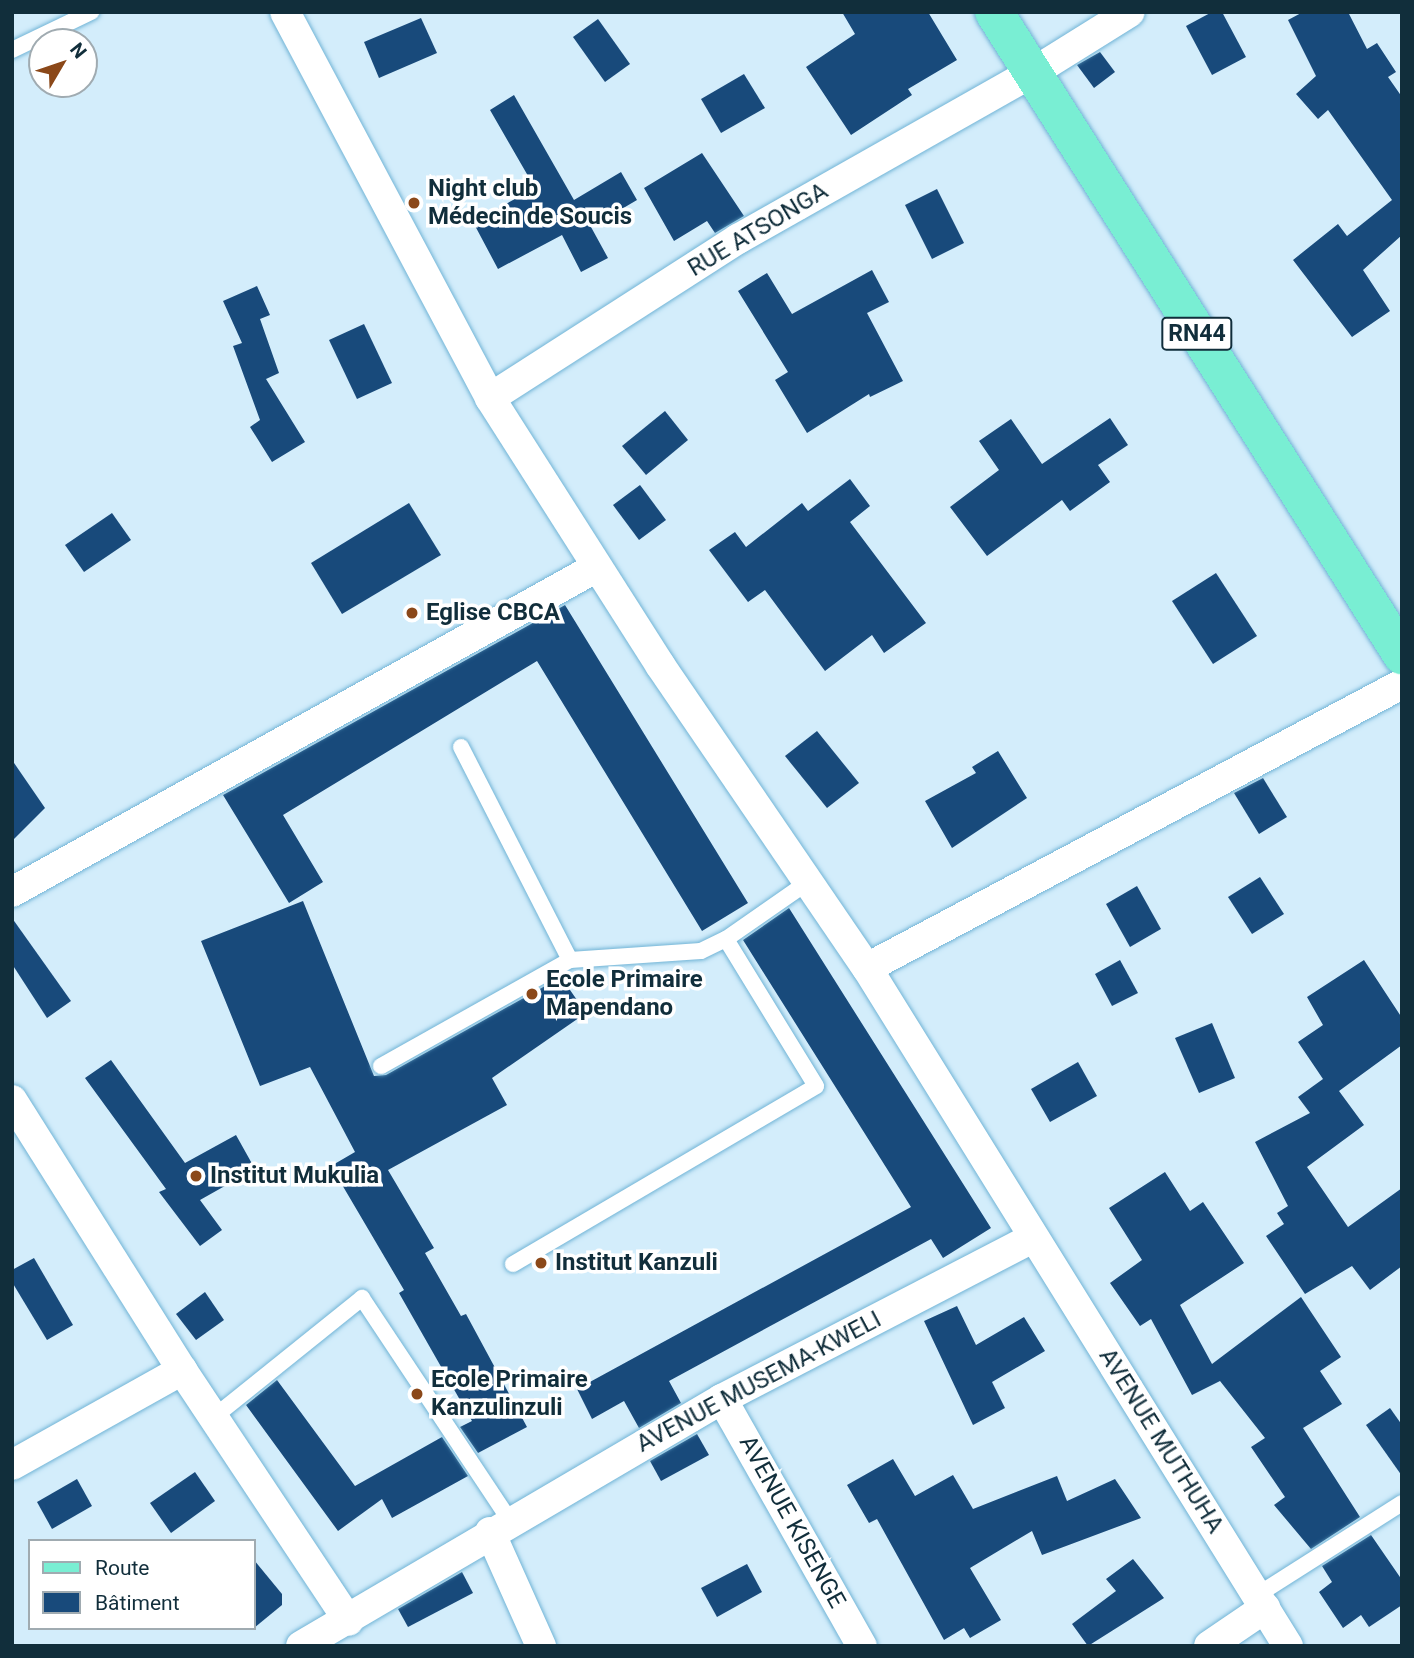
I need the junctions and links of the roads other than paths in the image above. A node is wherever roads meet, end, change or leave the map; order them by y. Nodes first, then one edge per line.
1 (91, 12) edge
2 (285, 12) edge
3 (994, 12) edge
4 (1130, 12) edge
5 (12, 50) edge
6 (1032, 74) junction
7 (490, 398) junction
8 (597, 567) junction
9 (1402, 655) edge
10 (1402, 684) edge
11 (461, 747) dead end
12 (808, 881) junction
13 (12, 892) edge
14 (726, 939) junction
15 (570, 960) junction
16 (867, 968) junction
17 (381, 1066) dead end
18 (12, 1100) edge
19 (1032, 1238) junction
20 (513, 1265) dead end
21 (182, 1370) junction
22 (722, 1399) junction
23 (214, 1417) junction
24 (12, 1465) edge
25 (1402, 1503) edge
26 (500, 1526) junction
27 (1262, 1601) junction
28 (349, 1621) junction
29 (301, 1646) edge
30 (541, 1646) edge
31 (862, 1646) edge
32 (1209, 1646) edge
33 (1288, 1646) edge

1 - 5 lane
2 - 7 street, AVENUE MUTHUHA
3 - 6 main road, RN44
4 - 6 street, RUE ATSONGA
6 - 7 street, RUE ATSONGA
6 - 9 main road, RN44
7 - 8 street, AVENUE MUTHUHA
8 - 12 street, AVENUE MUTHUHA
8 - 13 street
10 - 16 street
11 - 15 lane
12 - 14 lane
12 - 16 street, AVENUE MUTHUHA
14 - 15 lane
14 - 20 lane
15 - 17 lane
16 - 19 street, AVENUE MUTHUHA
18 - 21 street
19 - 22 street, AVENUE MUSEMA-KWELI
19 - 27 street, AVENUE MUTHUHA
21 - 23 street
21 - 24 street
22 - 26 street, AVENUE MUSEMA-KWELI
22 - 31 street, AVENUE KISENGE
23 - 26 lane
23 - 28 street
25 - 27 lane
26 - 28 street, AVENUE MUSEMA-KWELI
26 - 30 street
27 - 32 street
27 - 33 street, AVENUE MUTHUHA
28 - 29 street, AVENUE MUSEMA-KWELI

